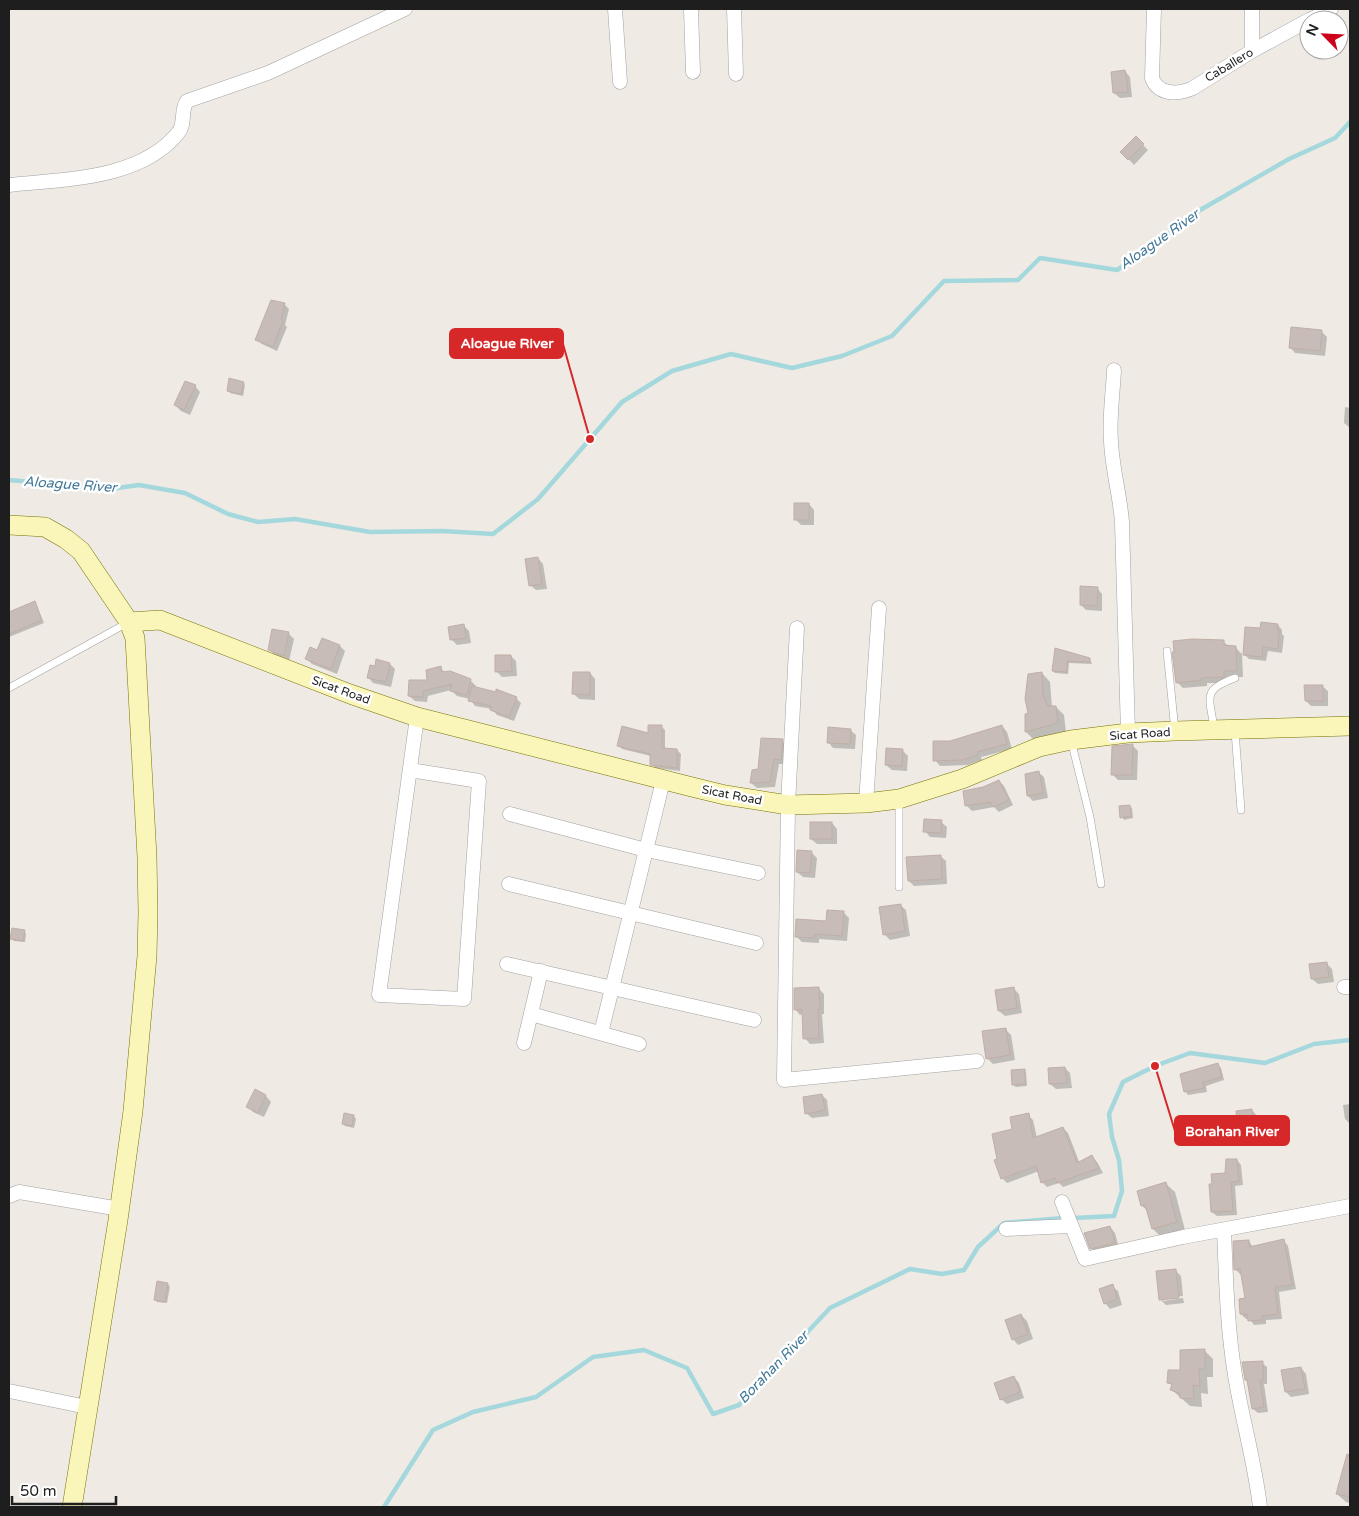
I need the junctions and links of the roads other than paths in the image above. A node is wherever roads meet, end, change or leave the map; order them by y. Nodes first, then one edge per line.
1 (405, 9) edge
2 (615, 9) edge
3 (691, 9) edge
4 (734, 9) edge
5 (1154, 9) edge
6 (1252, 9) edge
7 (1299, 25) edge
8 (1252, 51) junction
9 (692, 72) dead end
10 (736, 74) dead end
11 (620, 82) dead end
12 (9, 185) edge
13 (1114, 370) dead end
14 (9, 525) edge
15 (878, 608) dead end
16 (129, 622) junction
17 (797, 628) dead end
18 (1167, 651) dead end
19 (1235, 678) dead end
20 (9, 688) edge
21 (418, 717) junction
22 (1350, 726) edge
23 (1235, 728) junction
24 (1214, 729) junction
25 (1175, 731) junction
26 (1128, 734) junction
27 (1071, 740) junction
28 (410, 770) junction
29 (663, 781) junction
30 (899, 799) junction
31 (866, 803) junction
32 (788, 805) junction
33 (1240, 810) dead end
34 (510, 814) dead end
35 (646, 850) junction
36 (758, 873) dead end
37 (509, 884) dead end
38 (1101, 884) dead end
39 (899, 887) dead end
40 (631, 913) junction
41 (756, 943) dead end
42 (507, 964) dead end
43 (541, 971) junction
44 (612, 987) junction
45 (531, 1014) junction
46 (754, 1020) dead end
47 (601, 1033) junction
48 (524, 1044) dead end
49 (639, 1044) dead end
50 (977, 1061) dead end
51 (9, 1196) edge
52 (1062, 1202) dead end
53 (1350, 1206) edge
54 (120, 1209) junction
55 (1071, 1226) junction
56 (1006, 1229) dead end
57 (1224, 1230) junction
58 (9, 1391) edge
59 (88, 1407) junction
60 (72, 1507) edge
61 (1260, 1507) edge

1 - 12 street
2 - 11 street
3 - 9 street
4 - 10 street
5 - 8 street, Caballero
6 - 8 street
7 - 8 street, Caballero
13 - 26 street
14 - 16 street
15 - 31 street
16 - 20 lane
16 - 21 street, Sicat Road
16 - 54 street
17 - 32 street
18 - 25 lane
19 - 24 lane
21 - 28 street
21 - 29 street, Sicat Road
22 - 23 street, Sicat Road
23 - 24 street, Sicat Road
23 - 33 lane
24 - 25 street, Sicat Road
25 - 26 street, Sicat Road
26 - 27 street, Sicat Road
27 - 30 street, Sicat Road
27 - 38 lane
28 - 28 street
29 - 32 street, Sicat Road
29 - 35 street
30 - 31 street, Sicat Road
30 - 39 lane
31 - 32 street, Sicat Road
32 - 50 street
34 - 35 street
35 - 36 street
35 - 40 street
37 - 40 street
40 - 41 street
40 - 44 street
42 - 43 street
43 - 44 street
43 - 45 street
44 - 46 street
44 - 47 street
45 - 47 street
45 - 48 street
47 - 49 street
51 - 54 street
52 - 55 street
53 - 57 street
54 - 59 street
55 - 56 street
55 - 57 street
57 - 61 street
58 - 59 street
59 - 60 street

